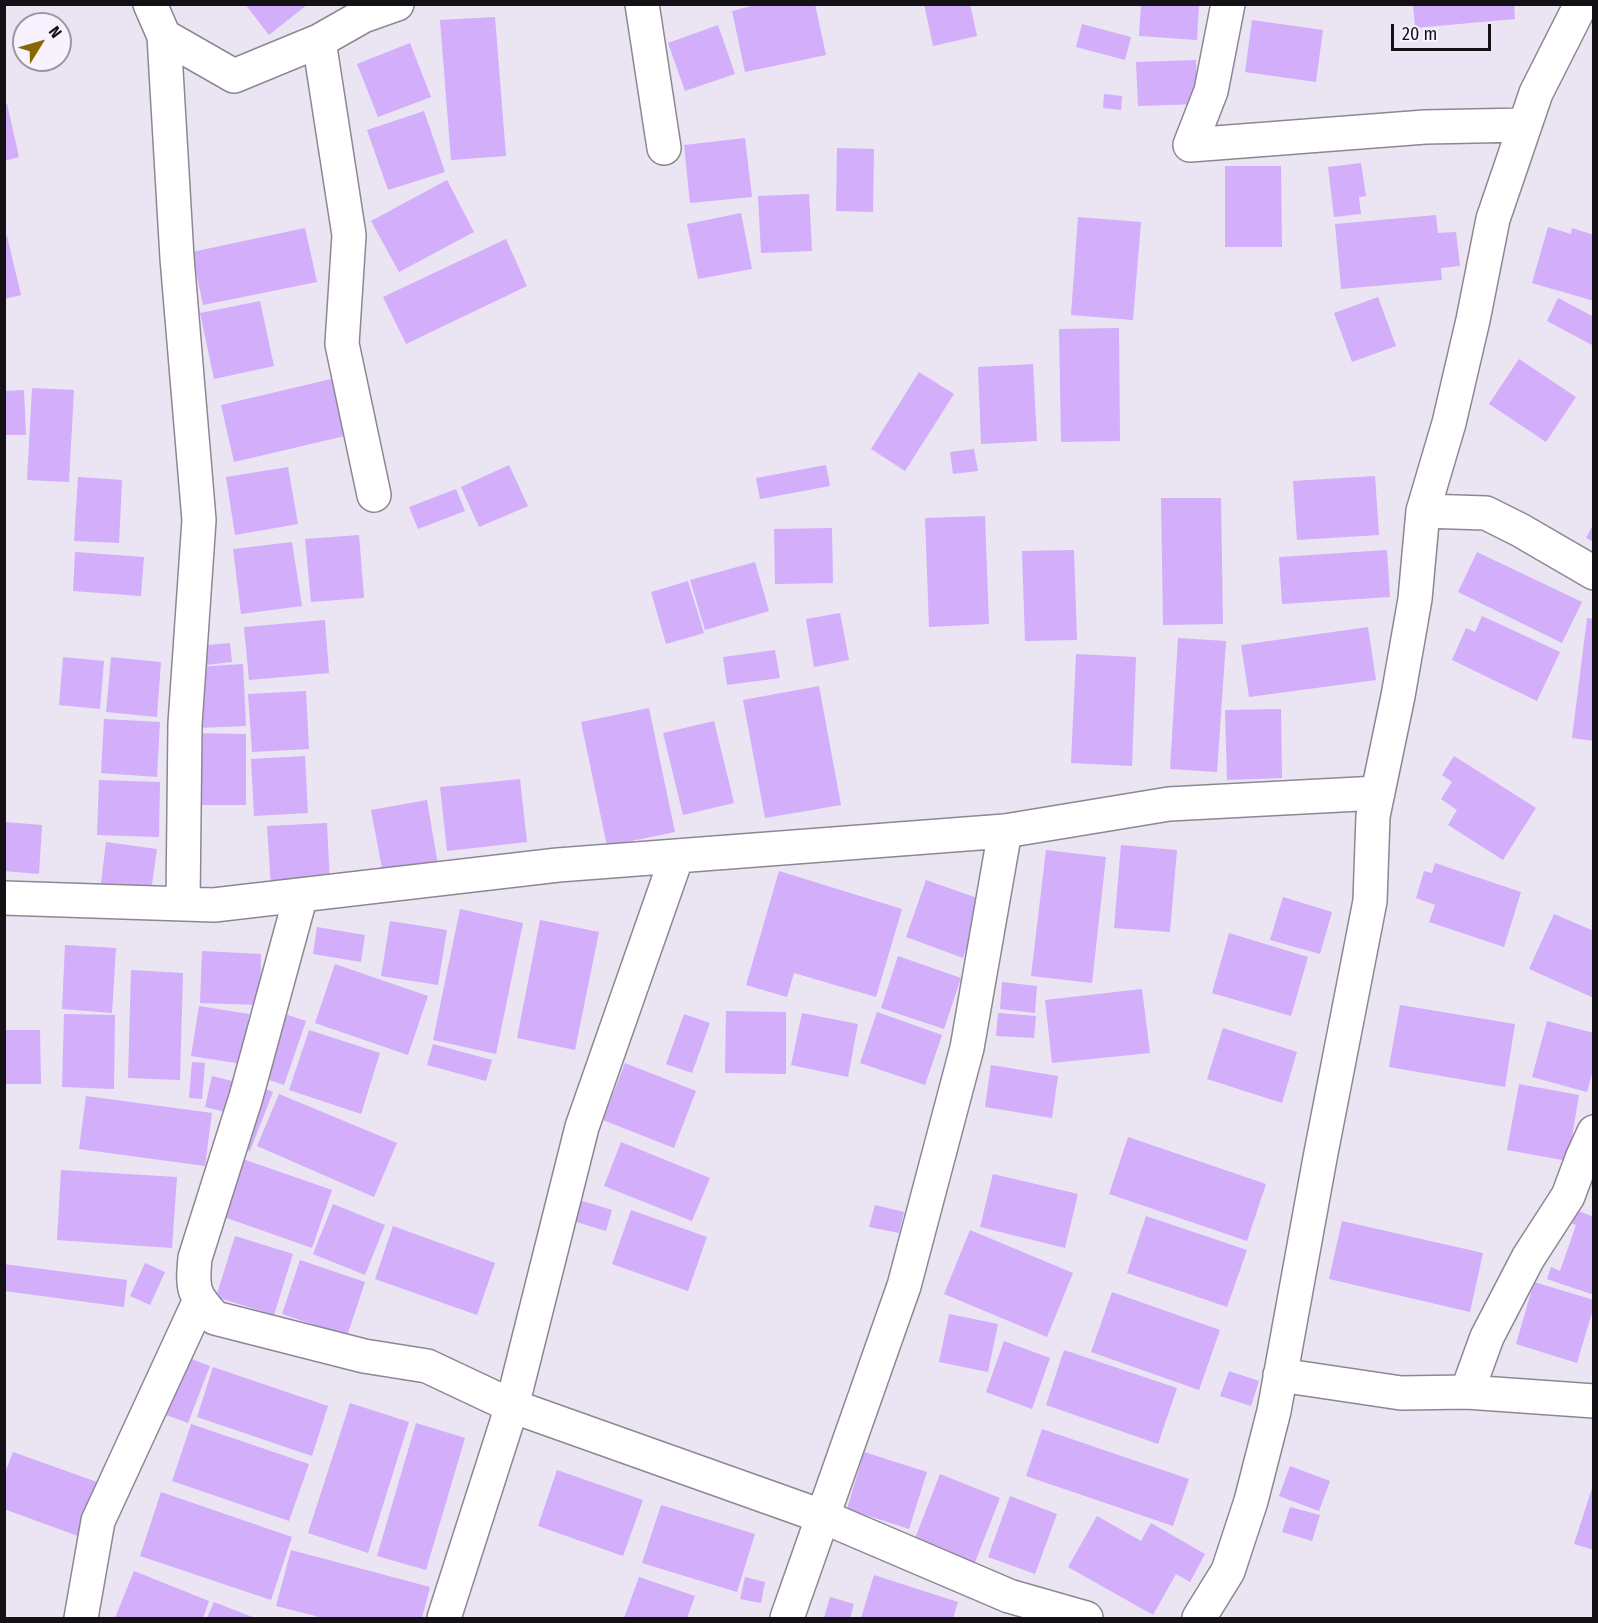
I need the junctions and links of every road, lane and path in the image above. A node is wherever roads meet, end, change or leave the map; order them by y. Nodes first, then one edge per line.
1 (150, 4) edge
2 (397, 4) edge
3 (642, 4) edge
4 (1228, 4) edge
5 (1581, 4) edge
6 (363, 10) edge
7 (164, 36) junction
8 (319, 40) junction
9 (1525, 125) junction
10 (664, 148) dead end
11 (374, 495) dead end
12 (1423, 511) junction
13 (1593, 573) edge
14 (1378, 794) junction
15 (1005, 831) junction
16 (677, 856) junction
17 (301, 895) junction
18 (4, 898) edge
19 (183, 903) junction
20 (1593, 1132) edge
21 (199, 1302) junction
22 (1280, 1375) junction
23 (1467, 1392) junction
24 (1593, 1401) edge
25 (512, 1406) junction
26 (824, 1516) junction
27 (81, 1618) edge
28 (444, 1618) edge
29 (787, 1618) edge
30 (1086, 1618) edge
31 (1199, 1618) edge

1 - 7 street
2 - 6 street
3 - 10 street
4 - 9 street
5 - 9 street
6 - 8 street
7 - 8 street
7 - 19 street
8 - 11 street
9 - 12 street
12 - 13 street
12 - 14 street
14 - 15 street
14 - 22 street
15 - 16 street
15 - 26 street
16 - 17 street
16 - 25 street
17 - 19 street
17 - 21 street
18 - 19 street
20 - 23 street
21 - 25 street
21 - 27 street
22 - 23 street
22 - 31 street
23 - 24 street
25 - 26 street
25 - 28 street
26 - 29 street
26 - 30 street

